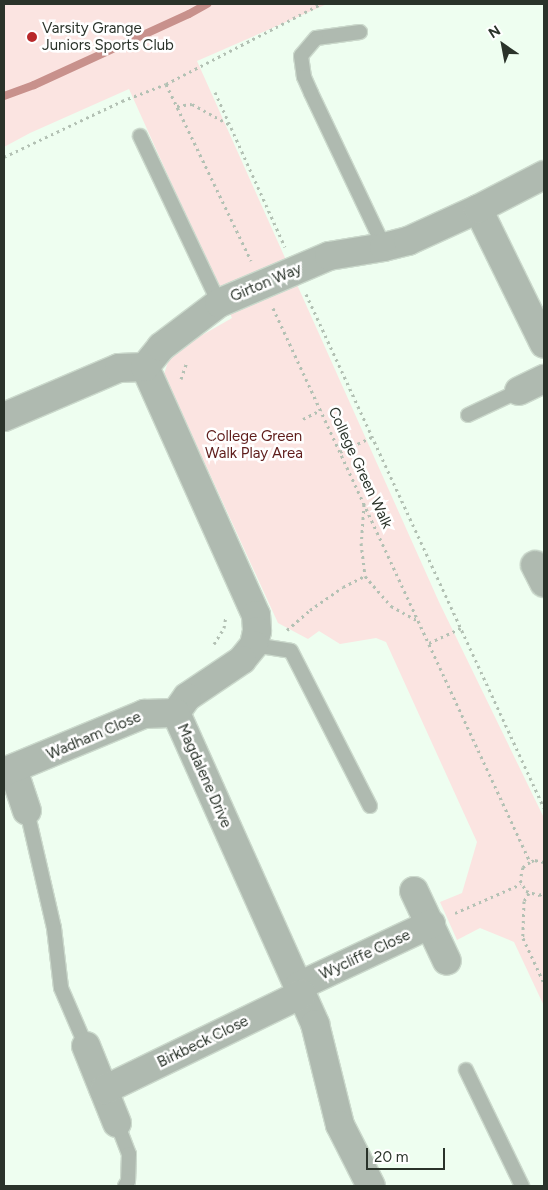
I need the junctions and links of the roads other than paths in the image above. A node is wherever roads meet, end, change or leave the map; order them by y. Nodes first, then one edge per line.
1 (360, 32) dead end
2 (140, 136) dead end
3 (544, 175) edge
4 (478, 209) junction
5 (384, 248) junction
6 (218, 302) junction
7 (544, 344) edge
8 (145, 367) junction
9 (544, 379) edge
10 (519, 391) joint
11 (468, 415) dead end
12 (4, 417) edge
13 (256, 638) junction
14 (176, 713) junction
15 (8, 771) edge
16 (370, 806) dead end
17 (27, 811) joint
18 (414, 891) dead end
19 (431, 924) junction
20 (447, 961) dead end
21 (301, 990) junction
22 (86, 1046) joint
23 (466, 1070) dead end
24 (104, 1090) junction
25 (117, 1123) joint
26 (125, 1186) edge
27 (370, 1186) edge
28 (522, 1186) edge

1 - 5 lane
2 - 6 lane
3 - 4 street, Girton Way
4 - 5 street, Girton Way
4 - 7 street
5 - 6 street, Girton Way
6 - 8 street, Girton Way
8 - 12 street
8 - 13 street
9 - 10 street
10 - 11 lane
13 - 14 street, Magdalene Drive
13 - 16 lane
14 - 15 street, Wadham Close
14 - 21 street, Magdalene Drive
15 - 17 street, Wadham Close
17 - 22 lane, Wadham Close
18 - 19 street
19 - 20 street
19 - 21 street, Wycliffe Close
21 - 24 street, Birkbeck Close
21 - 27 street, Magdalene Drive
22 - 24 street
23 - 28 lane
24 - 25 street
25 - 26 lane

